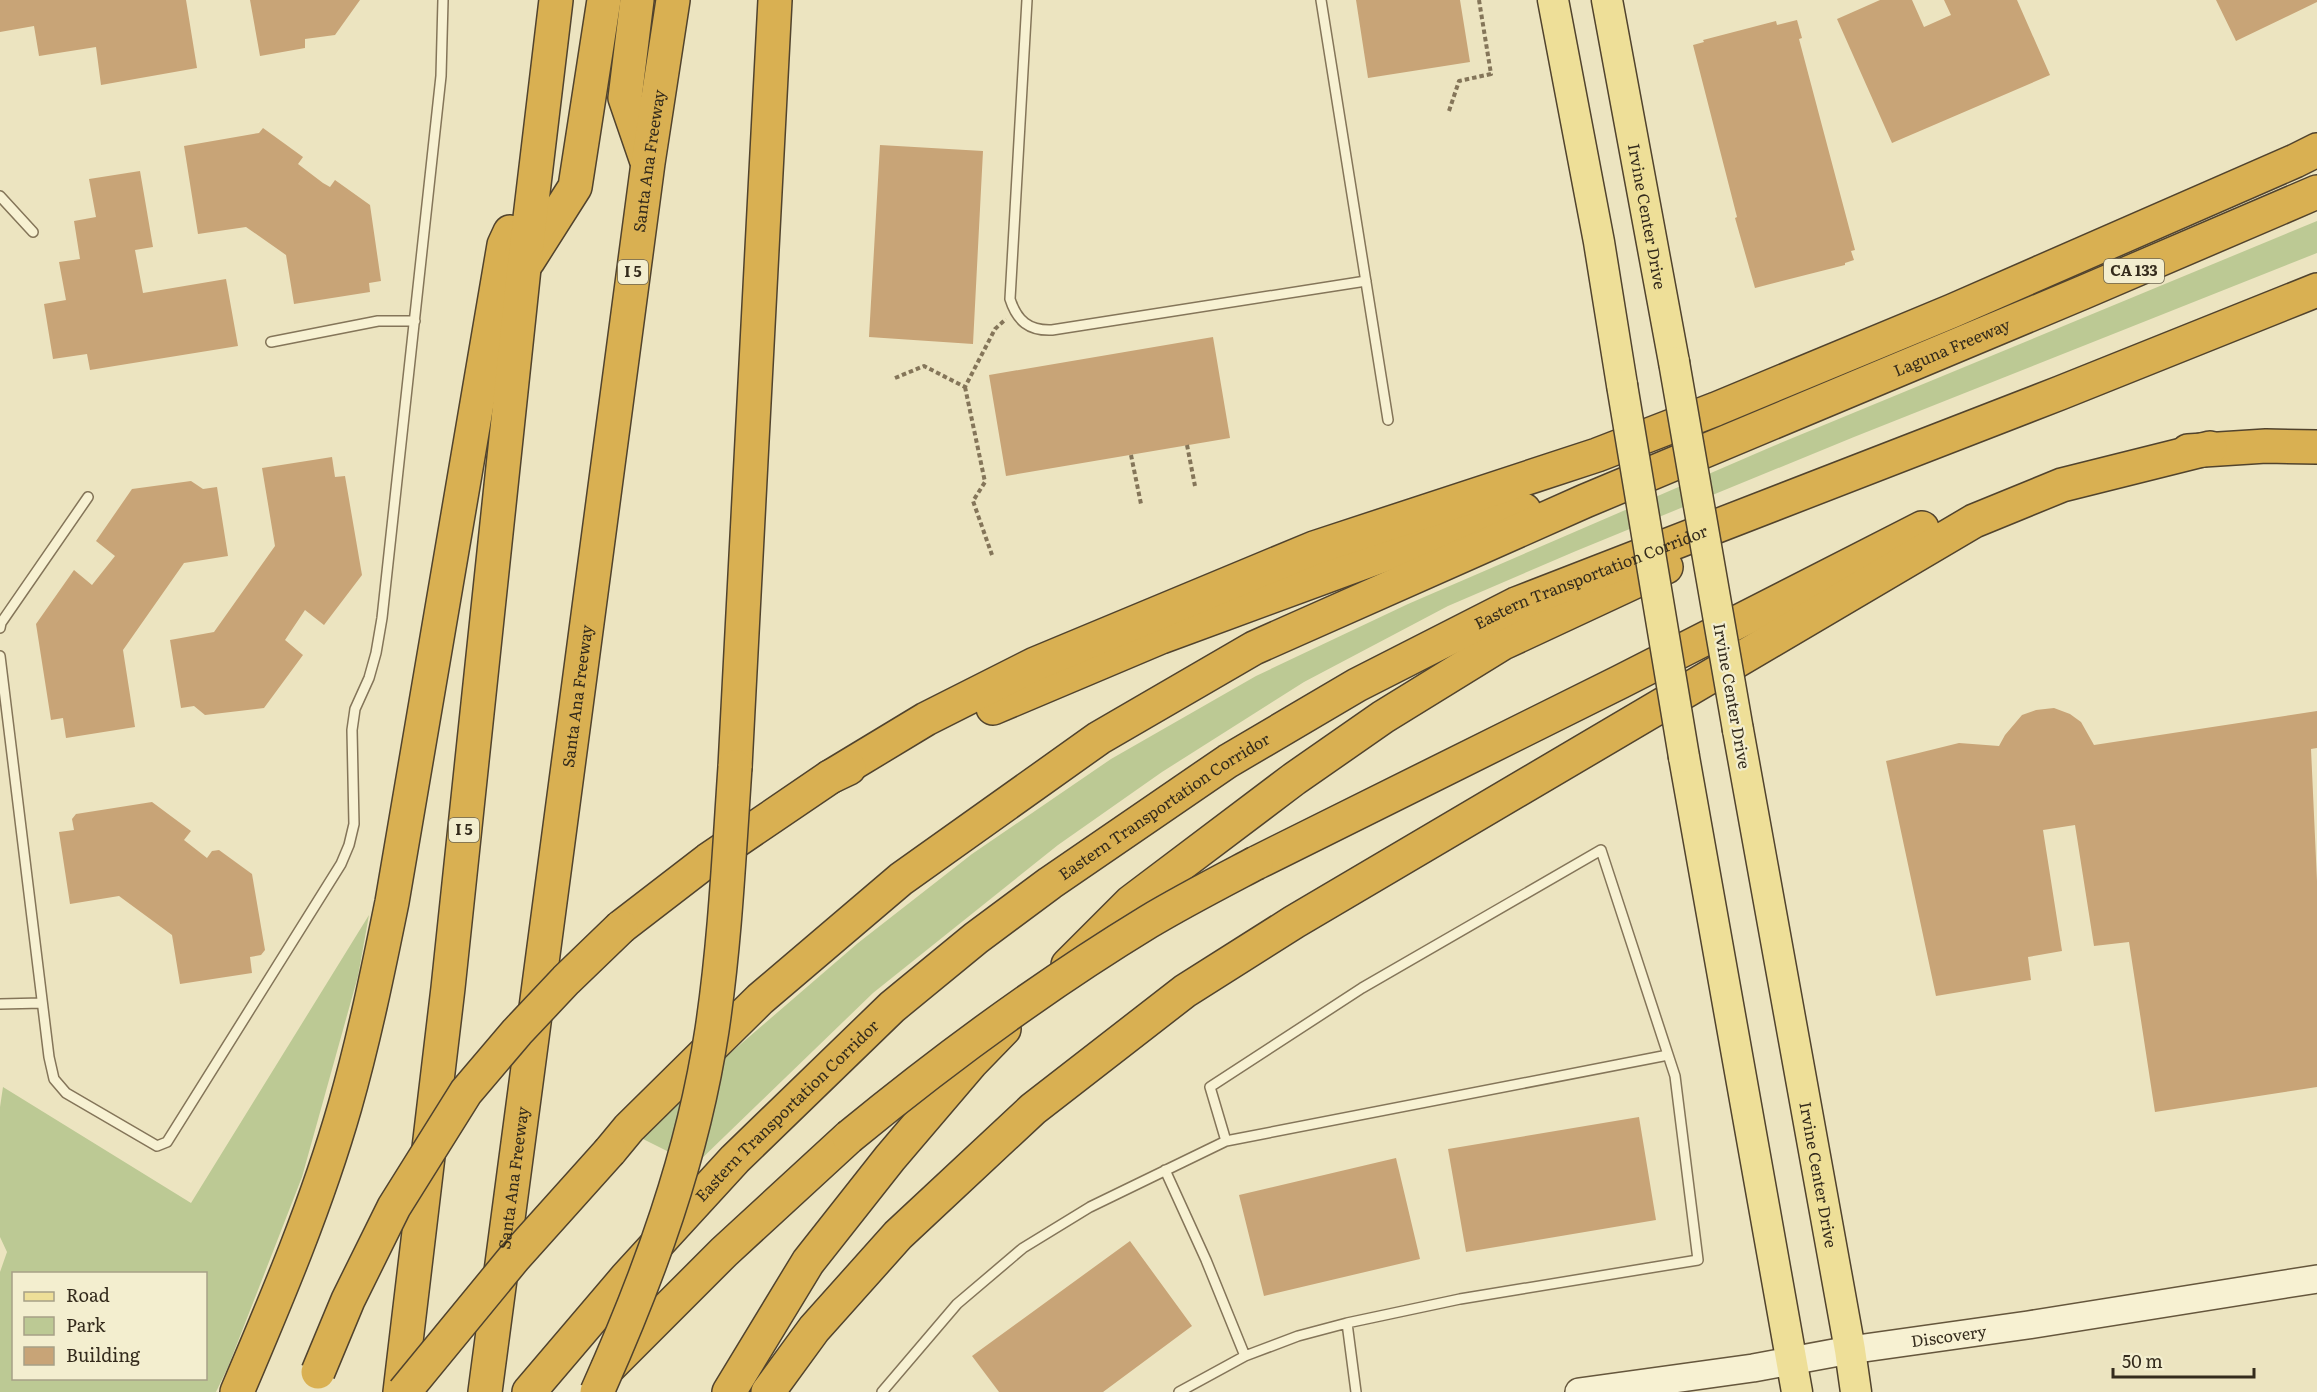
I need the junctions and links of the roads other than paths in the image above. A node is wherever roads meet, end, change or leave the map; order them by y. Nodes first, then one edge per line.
1 (443, 0) edge
2 (556, 0) edge
3 (604, 0) edge
4 (638, 0) edge
5 (673, 0) edge
6 (775, 0) edge
7 (1027, 0) edge
8 (1321, 0) edge
9 (1553, 0) edge
10 (1606, 0) edge
11 (2317, 150) edge
12 (648, 163) junction
13 (535, 178) junction
14 (2317, 192) edge
15 (0, 196) edge
16 (33, 232) dead end
17 (524, 268) junction
18 (1366, 281) junction
19 (2317, 290) edge
20 (415, 321) junction
21 (271, 342) dead end
22 (1388, 420) dead end
23 (1946, 437) junction
24 (2317, 447) edge
25 (2210, 448) junction
26 (88, 497) dead end
27 (1585, 501) junction
28 (0, 628) edge
29 (0, 656) edge
30 (830, 777) junction
31 (42, 1003) junction
32 (0, 1004) edge
33 (1668, 1055) junction
34 (1226, 1141) junction
35 (1165, 1170) junction
36 (2317, 1279) edge
37 (1347, 1323) junction
38 (1850, 1350) junction
39 (1245, 1356) junction
40 (1793, 1362) junction
41 (315, 1382) edge
42 (237, 1392) edge
43 (402, 1392) edge
44 (485, 1392) edge
45 (528, 1392) edge
46 (585, 1392) edge
47 (597, 1392) edge
48 (729, 1392) edge
49 (768, 1392) edge
50 (882, 1392) edge
51 (1179, 1392) edge
52 (1356, 1392) edge
53 (1579, 1392) edge
54 (1797, 1392) edge
55 (1856, 1392) edge

1 - 20 lane
2 - 13 highway, I 5
3 - 17 highway
4 - 12 highway
5 - 12 highway, Santa Ana Freeway / I 5
6 - 47 highway, bridge
7 - 18 lane
8 - 18 lane
9 - 40 main road, bridge
10 - 38 main road, Irvine Center Drive, bridge
11 - 30 highway
12 - 44 highway, Santa Ana Freeway / I 5
13 - 17 highway, I 5
13 - 42 highway
14 - 27 highway, Laguna Freeway / CA 133
15 - 16 lane
17 - 43 highway, I 5
18 - 22 lane
19 - 23 highway
20 - 21 lane
20 - 31 lane
23 - 45 highway, Eastern Transportation Corridor
23 - 48 highway
24 - 25 highway
25 - 46 highway, bridge
25 - 49 highway
26 - 28 lane
27 - 30 highway
27 - 43 highway, bridge
29 - 31 lane
30 - 41 highway, bridge
31 - 32 lane
33 - 34 lane
33 - 34 lane
33 - 37 lane
34 - 35 lane
35 - 39 lane
35 - 50 lane
36 - 38 street, Discovery
37 - 39 lane
37 - 52 lane
38 - 40 street, Discovery
38 - 55 main road, Irvine Center Drive
39 - 51 lane
40 - 53 street, Discovery
40 - 54 main road

